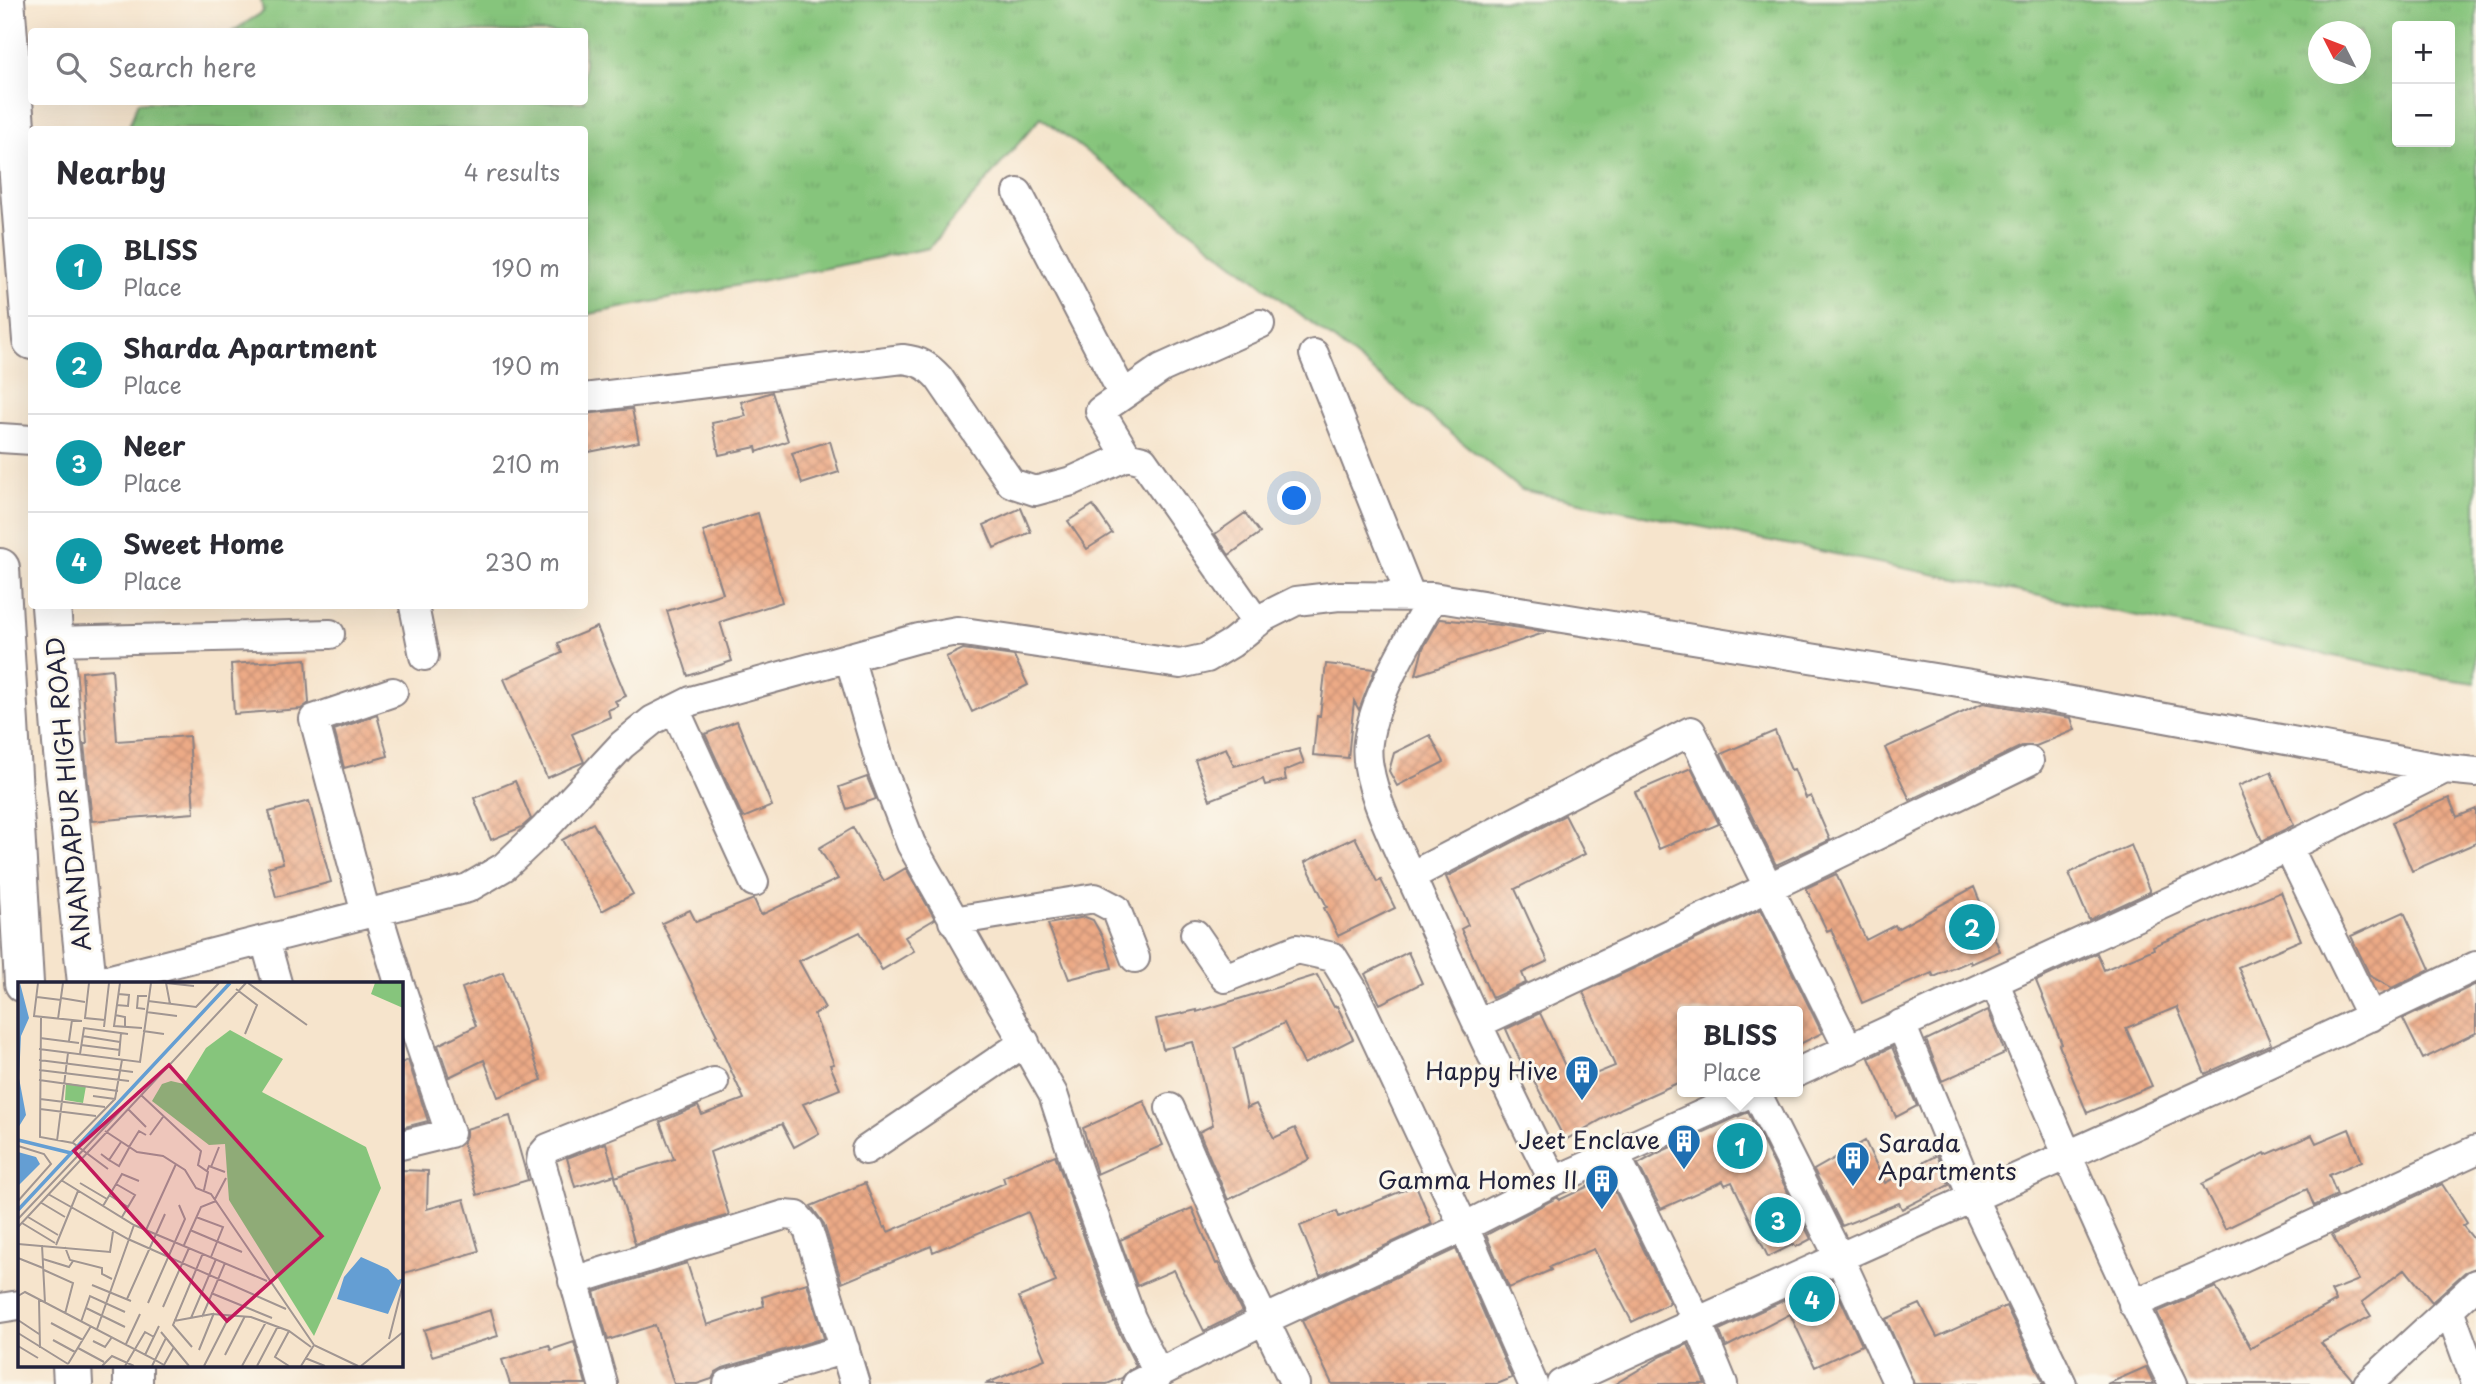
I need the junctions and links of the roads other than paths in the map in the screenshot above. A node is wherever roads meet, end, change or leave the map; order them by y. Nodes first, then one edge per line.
1 (5, 0) edge
2 (1018, 193) dead end
3 (28, 290) edge
4 (1260, 324) dead end
5 (1314, 354) dead end
6 (1123, 394) junction
7 (588, 398) edge
8 (0, 438) edge
9 (28, 440) edge
10 (1126, 456) junction
11 (0, 568) edge
12 (1422, 597) junction
13 (415, 609) edge
14 (52, 623) edge
15 (1257, 623) junction
16 (330, 634) dead end
17 (424, 656) dead end
18 (849, 657) junction
19 (393, 692) dead end
20 (675, 709) junction
21 (2029, 761) dead end
22 (2445, 769) junction
23 (2476, 772) edge
24 (2288, 847) junction
25 (1411, 876) junction
26 (754, 882) dead end
27 (1769, 887) junction
28 (372, 913) junction
29 (953, 921) junction
30 (1195, 934) dead end
31 (265, 940) junction
32 (1135, 958) dead end
33 (2476, 966) edge
34 (24, 982) edge
35 (87, 982) edge
36 (98, 982) edge
37 (277, 982) edge
38 (398, 982) edge
39 (1995, 983) junction
40 (402, 999) edge
41 (2371, 1017) junction
42 (405, 1018) edge
43 (1477, 1024) junction
44 (1901, 1024) junction
45 (1025, 1042) junction
46 (1849, 1050) junction
47 (1803, 1070) edge
48 (714, 1082) dead end
49 (1743, 1097) edge
50 (1757, 1097) edge
51 (1170, 1108) dead end
52 (402, 1145) edge
53 (866, 1150) dead end
54 (2476, 1150) edge
55 (1615, 1154) junction
56 (2066, 1156) junction
57 (1554, 1181) junction
58 (1973, 1199) junction
59 (1464, 1227) junction
60 (1839, 1257) junction
61 (573, 1282) junction
62 (2476, 1284) edge
63 (2133, 1304) junction
64 (2449, 1310) junction
65 (1265, 1320) junction
66 (1696, 1321) junction
67 (845, 1349) junction
68 (72, 1366) edge
69 (133, 1366) edge
70 (1148, 1379) edge
71 (2476, 1383) edge
72 (73, 1384) edge
73 (133, 1384) edge
74 (603, 1384) edge
75 (727, 1384) edge
76 (855, 1384) edge
77 (1295, 1384) edge
78 (1533, 1384) edge
79 (1561, 1384) edge
80 (1723, 1384) edge
81 (1898, 1384) edge
82 (2062, 1384) edge
83 (2173, 1384) edge
84 (2368, 1384) edge

1 - 3 main road
2 - 6 street
4 - 6 street
5 - 12 street
6 - 10 street
7 - 10 street
8 - 9 street
10 - 15 street
11 - 34 main road
12 - 15 street
12 - 22 street
12 - 25 street
13 - 17 street
14 - 16 street
14 - 35 main road, ANANDAPUR HIGH ROAD
15 - 18 street
18 - 20 street
18 - 29 street
19 - 28 street
20 - 26 street
20 - 28 street
21 - 27 street
22 - 23 street
22 - 24 street
24 - 39 street
24 - 41 street
25 - 27 street
25 - 43 street
27 - 43 street
27 - 46 street
28 - 31 street
28 - 38 street
29 - 32 street
29 - 45 street
30 - 59 street
31 - 36 street
31 - 37 street
33 - 41 street
39 - 44 street
39 - 56 street
40 - 42 street
41 - 56 street
42 - 52 street
43 - 57 street
44 - 46 street
44 - 58 street
45 - 53 street
45 - 70 street
46 - 47 street
48 - 61 street
49 - 55 street
50 - 60 street
51 - 65 street
54 - 63 street
55 - 57 street
55 - 66 street
56 - 58 street
56 - 63 street
57 - 59 street
58 - 60 street
58 - 82 street
59 - 65 street
59 - 78 street
60 - 66 street
60 - 81 street
61 - 67 street
61 - 74 street
62 - 64 street
63 - 83 street
64 - 71 street
64 - 84 street
65 - 70 street
65 - 77 street
66 - 79 street
66 - 80 street
67 - 75 street
67 - 76 street
68 - 72 main road
69 - 73 main road

